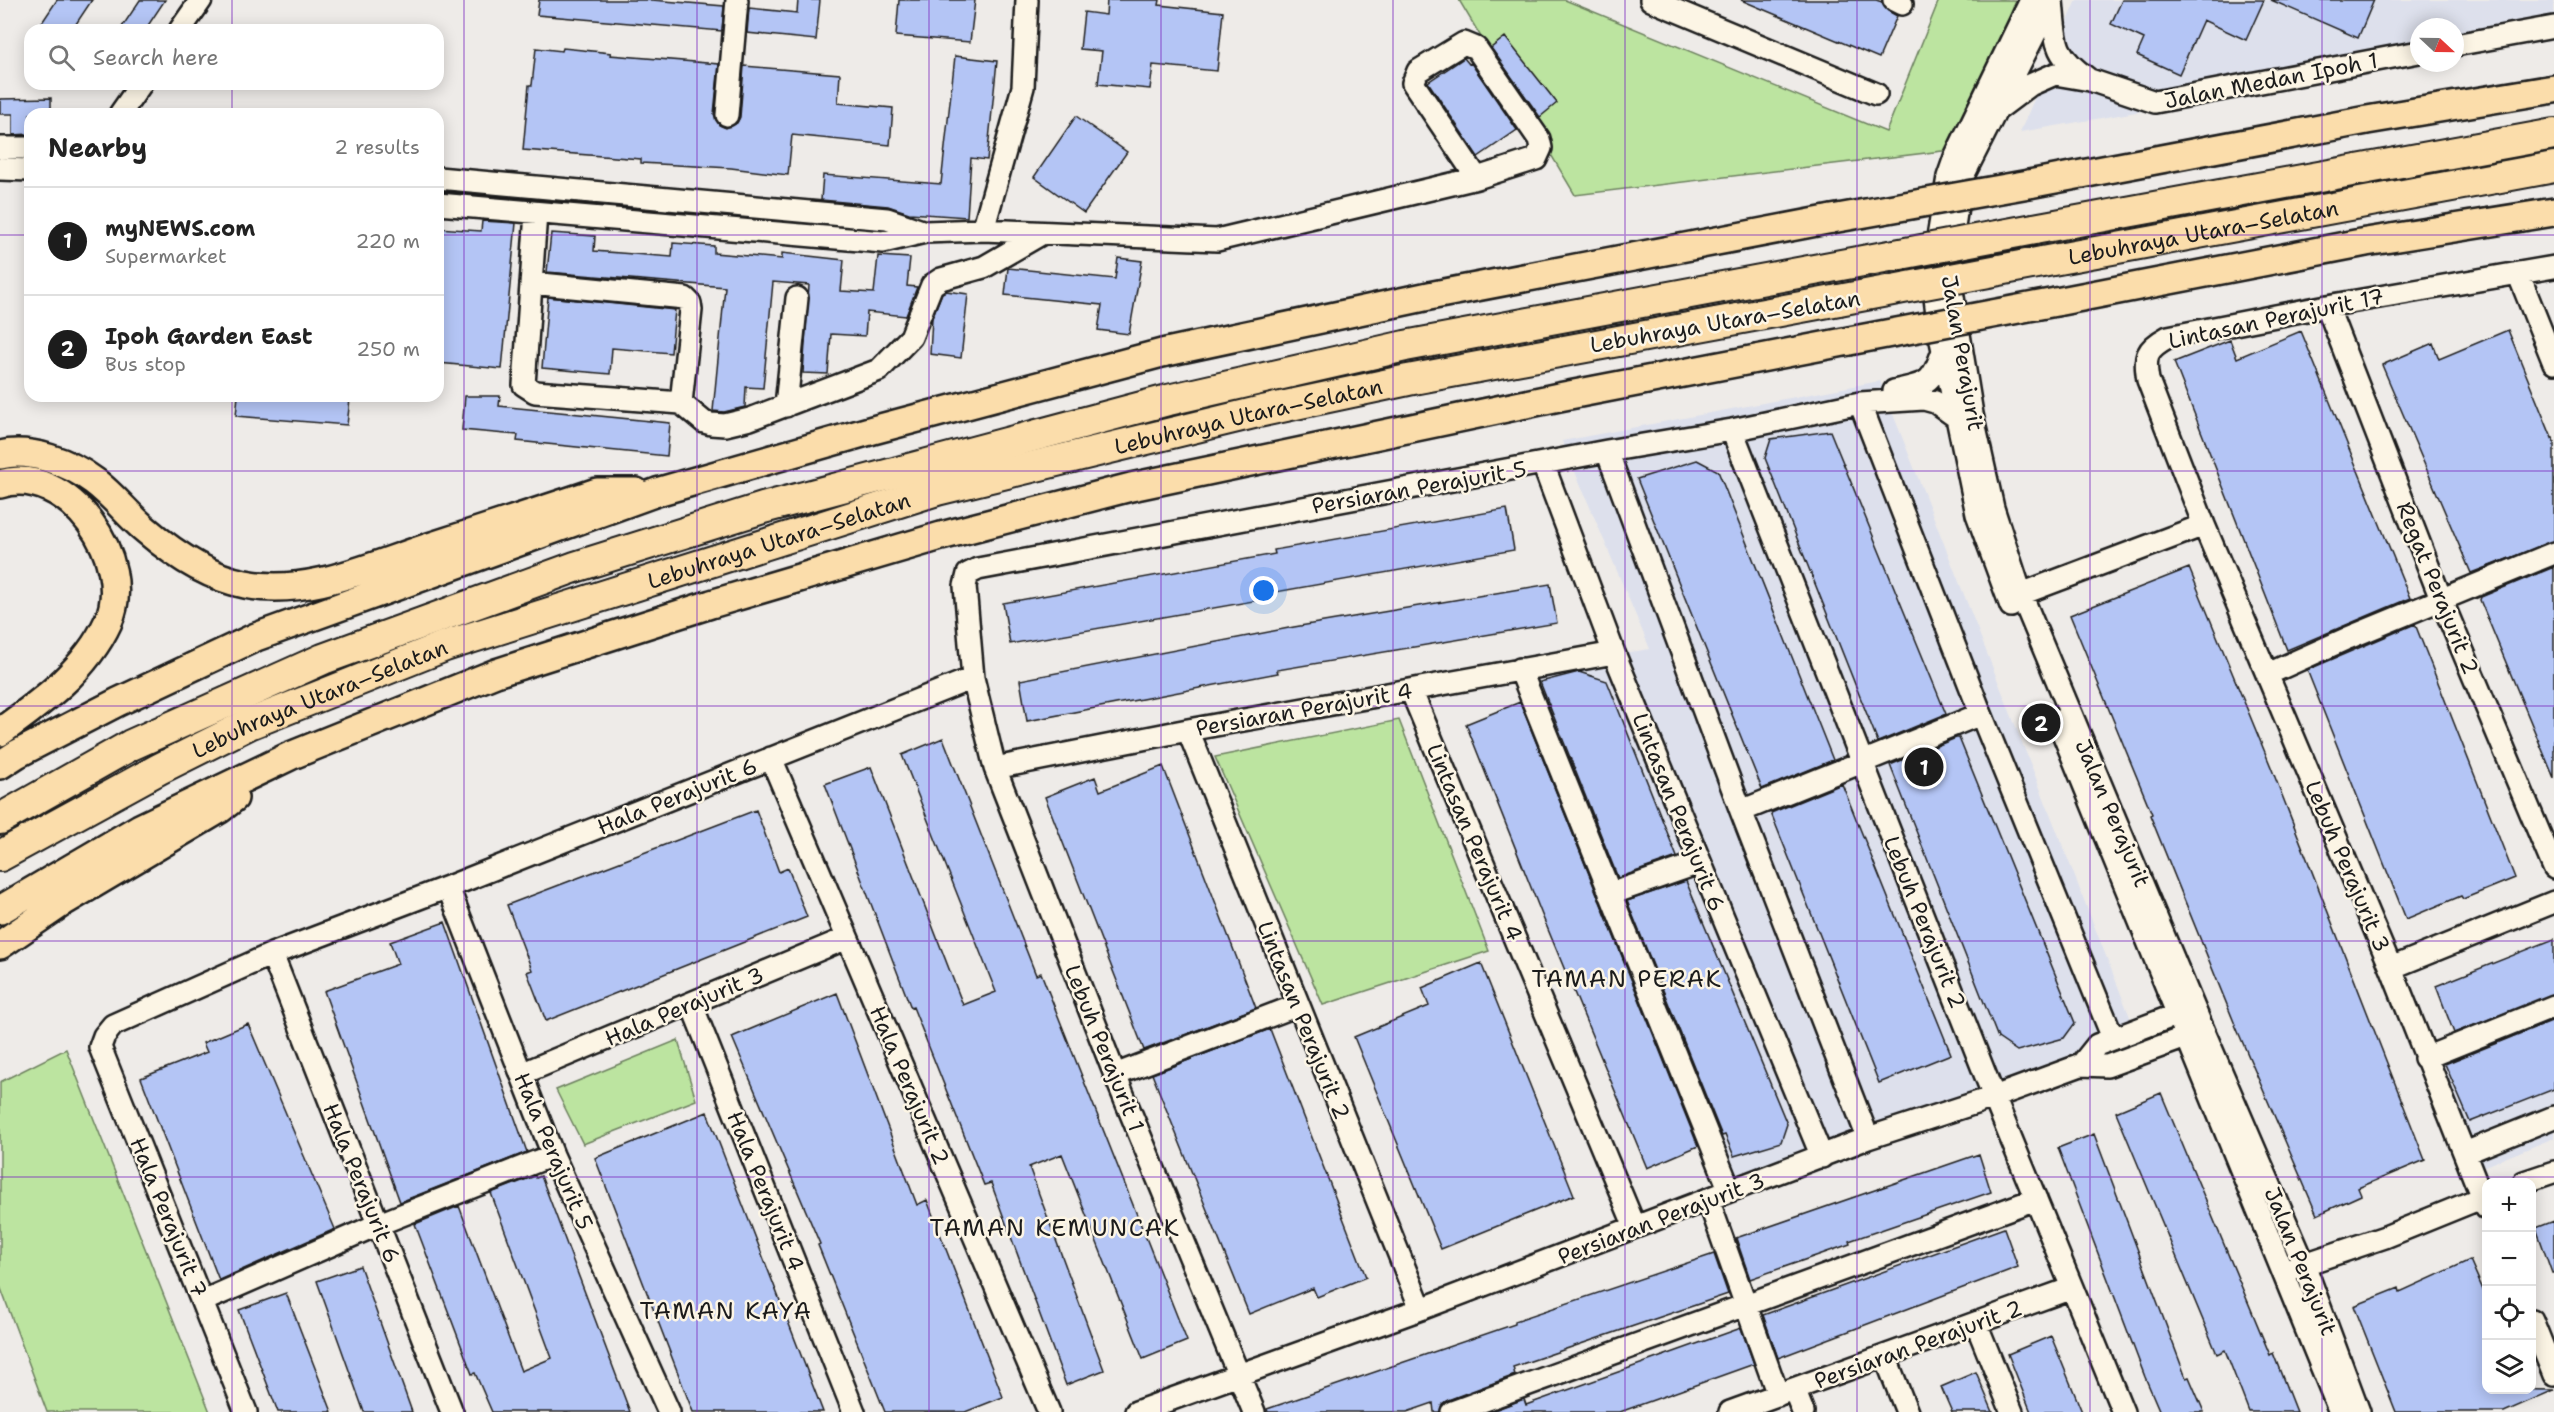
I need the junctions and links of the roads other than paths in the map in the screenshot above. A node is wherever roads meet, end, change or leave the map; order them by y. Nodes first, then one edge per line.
1 (201, 0) edge
2 (737, 0) edge
3 (1027, 0) edge
4 (1651, 0) edge
5 (2031, 0) edge
6 (2052, 0) edge
7 (184, 24) edge
8 (2554, 27) edge
9 (2464, 43) edge
10 (2410, 54) edge
11 (2090, 80) junction
12 (2554, 89) edge
13 (137, 90) edge
14 (1876, 94) dead end
15 (124, 108) edge
16 (1994, 113) junction
17 (727, 116) dead end
18 (2554, 134) edge
19 (0, 148) edge
20 (24, 148) edge
21 (2554, 167) edge
22 (0, 168) edge
23 (24, 170) edge
24 (1477, 178) junction
25 (444, 179) edge
26 (444, 205) edge
27 (2554, 212) edge
28 (536, 213) junction
29 (983, 230) junction
30 (925, 232) junction
31 (1044, 233) junction
32 (2554, 267) edge
33 (2518, 273) junction
34 (531, 283) junction
35 (797, 298) dead end
36 (2327, 306) junction
37 (1943, 351) junction
38 (2554, 363) edge
39 (681, 403) junction
40 (1860, 403) junction
41 (786, 406) junction
42 (1956, 417) junction
43 (1732, 430) junction
44 (1607, 451) junction
45 (0, 455) edge
46 (1543, 464) junction
47 (0, 484) edge
48 (657, 492) junction
49 (2204, 525) junction
50 (2554, 554) edge
51 (2021, 594) junction
52 (2441, 599) junction
53 (1614, 653) junction
54 (1520, 669) junction
55 (2268, 674) junction
56 (973, 678) junction
57 (1411, 690) junction
58 (1982, 714) junction
59 (1188, 730) junction
60 (0, 732) edge
61 (290, 756) junction
62 (771, 758) junction
63 (1862, 763) junction
64 (0, 765) edge
65 (995, 768) junction
66 (1741, 811) junction
67 (0, 819) edge
68 (0, 856) edge
69 (1699, 863) junction
70 (2554, 868) edge
71 (448, 887) junction
72 (1610, 894) junction
73 (2554, 902) edge
74 (0, 910) edge
75 (847, 938) junction
76 (0, 945) edge
77 (272, 954) junction
78 (2391, 968) junction
79 (691, 1003) junction
80 (1298, 1005) junction
81 (2554, 1006) edge
82 (2178, 1014) junction
83 (2199, 1020) junction
84 (113, 1025) joint
85 (2186, 1037) junction
86 (2112, 1038) junction
87 (2425, 1058) junction
88 (2081, 1065) junction
89 (521, 1074) junction
90 (1115, 1075) junction
91 (1994, 1097) junction
92 (2554, 1117) edge
93 (1868, 1138) junction
94 (2465, 1153) junction
95 (553, 1155) junction
96 (1822, 1157) junction
97 (2554, 1172) edge
98 (2536, 1178) edge
99 (1730, 1191) junction
100 (2482, 1194) edge
101 (1708, 1199) junction
102 (2036, 1199) junction
103 (2482, 1202) edge
104 (379, 1224) junction
105 (1635, 1227) junction
106 (2304, 1264) junction
107 (2283, 1271) junction
108 (2072, 1287) junction
109 (203, 1301) junction
110 (1746, 1304) junction
111 (1421, 1309) junction
112 (1976, 1323) junction
113 (2536, 1330) edge
114 (1885, 1356) junction
115 (2554, 1375) edge
116 (1239, 1376) junction
117 (1786, 1392) junction
118 (246, 1412) edge
119 (452, 1412) edge
120 (669, 1412) edge
121 (854, 1412) edge
122 (1049, 1412) edge
123 (1136, 1412) edge
124 (1254, 1412) edge
125 (1452, 1412) edge
126 (1730, 1412) edge
127 (1803, 1412) edge
128 (1907, 1412) edge
129 (2012, 1412) edge
130 (2123, 1412) edge
131 (2340, 1412) edge
132 (2359, 1412) edge

1 - 7 street
2 - 17 street
3 - 29 street
4 - 14 street
5 - 37 street, Jalan Perajurit
6 - 11 street, Jalan Medan Ipoh 1
6 - 16 street, Jalan Perajurit
8 - 9 street
10 - 11 street, Jalan Medan Ipoh 1
11 - 16 street, Jalan Medan Ipoh 1
12 - 48 main road, bridge
13 - 15 street
16 - 51 street, Jalan Perajurit
18 - 67 highway, Lebuhraya Utara–Selatan, bridge
19 - 20 street
21 - 68 highway, Lebuhraya Utara–Selatan, bridge
22 - 23 street
24 - 24 street
24 - 31 street
25 - 30 street
26 - 28 street
27 - 61 main road, bridge
28 - 30 street
28 - 34 street
29 - 30 street
29 - 31 street
31 - 41 street
32 - 33 street, Lintasan Perajurit 17
33 - 36 street, Lintasan Perajurit 17
33 - 38 street
34 - 39 street
34 - 39 street
35 - 41 street
36 - 49 street, Lintasan Perajurit 17
36 - 52 street, Regat Perajurit 2
37 - 40 street, Persiaran Perajurit 5
37 - 42 street, Jalan Perajurit
39 - 41 street
40 - 42 street, Persiaran Perajurit 5
40 - 43 street, Persiaran Perajurit 5
40 - 58 street
42 - 82 street, Jalan Perajurit
43 - 44 street, Persiaran Perajurit 5
43 - 63 street, Lebuh Perajurit 2
44 - 46 street, Persiaran Perajurit 5
44 - 66 street
45 - 48 main road
46 - 53 street, Lintasan Perajurit 6
46 - 56 street, Persiaran Perajurit 5
47 - 60 main road
48 - 64 main road
49 - 51 street
49 - 55 street, Lebuh Perajurit 3
50 - 52 street
51 - 83 street, Jalan Perajurit
52 - 55 street
52 - 70 street, Regat Perajurit 2
53 - 54 street, Persiaran Perajurit 4
53 - 69 street, Lintasan Perajurit 6
54 - 57 street, Persiaran Perajurit 4
54 - 72 street
55 - 78 street, Lebuh Perajurit 3
56 - 62 street, Hala Perajurit 6
56 - 65 street, Lebuh Perajurit 1
57 - 59 street, Persiaran Perajurit 4
57 - 105 street, Lintasan Perajurit 4
58 - 63 street
58 - 86 street
59 - 65 street, Persiaran Perajurit 4
59 - 80 street, Lintasan Perajurit 2
61 - 74 main road
61 - 76 main road
62 - 71 street, Hala Perajurit 6
62 - 75 street, Hala Perajurit 2
63 - 66 street
63 - 91 street, Lebuh Perajurit 2
65 - 90 street, Lebuh Perajurit 1
66 - 93 street
69 - 72 street
69 - 96 street, Lintasan Perajurit 6
71 - 77 street, Hala Perajurit 6
71 - 89 street, Hala Perajurit 5
72 - 99 street
73 - 78 street
75 - 79 street, Hala Perajurit 3
75 - 122 street, Hala Perajurit 2
77 - 84 street, Hala Perajurit 6
77 - 104 street, Hala Perajurit 6
78 - 87 street, Lebuh Perajurit 3
79 - 89 street, Hala Perajurit 3
79 - 121 street, Hala Perajurit 4
80 - 90 street
80 - 111 street, Lintasan Perajurit 2
81 - 87 street
82 - 83 street
82 - 85 street, Jalan Perajurit
82 - 86 street, Persiaran Perajurit 3
83 - 85 street
83 - 106 street, Jalan Perajurit
84 - 109 street, Hala Perajurit 7
85 - 88 street
85 - 107 street, Jalan Perajurit
86 - 88 street, Persiaran Perajurit 3
87 - 94 street, Lebuh Perajurit 3
88 - 91 street, Persiaran Perajurit 3
89 - 95 street, Hala Perajurit 5
90 - 116 street, Lebuh Perajurit 1
91 - 93 street, Persiaran Perajurit 3
91 - 102 street, Lebuh Perajurit 2
92 - 94 street
93 - 96 street, Persiaran Perajurit 3
94 - 100 street, Lebuh Perajurit 3
95 - 104 street
95 - 120 street, Hala Perajurit 5
96 - 99 street, Persiaran Perajurit 3
97 - 98 street
99 - 101 street, Persiaran Perajurit 3
101 - 105 street, Persiaran Perajurit 3
101 - 110 street
102 - 108 street, Lebuh Perajurit 2
102 - 110 street
103 - 106 street
104 - 109 street
104 - 119 street, Hala Perajurit 6
105 - 111 street, Persiaran Perajurit 3
106 - 107 street
106 - 132 street, Jalan Perajurit
107 - 131 street, Jalan Perajurit
108 - 112 street, Persiaran Perajurit 2
108 - 130 street, Lebuh Perajurit 2
109 - 118 street, Hala Perajurit 7
110 - 117 street
110 - 125 street
111 - 116 street, Persiaran Perajurit 3
112 - 114 street, Persiaran Perajurit 2
112 - 129 street
113 - 115 street
114 - 117 street, Persiaran Perajurit 2
114 - 128 street
116 - 123 street, Persiaran Perajurit 3
116 - 124 street, Lebuh Perajurit 1
117 - 126 street, Persiaran Perajurit 2
117 - 127 street

